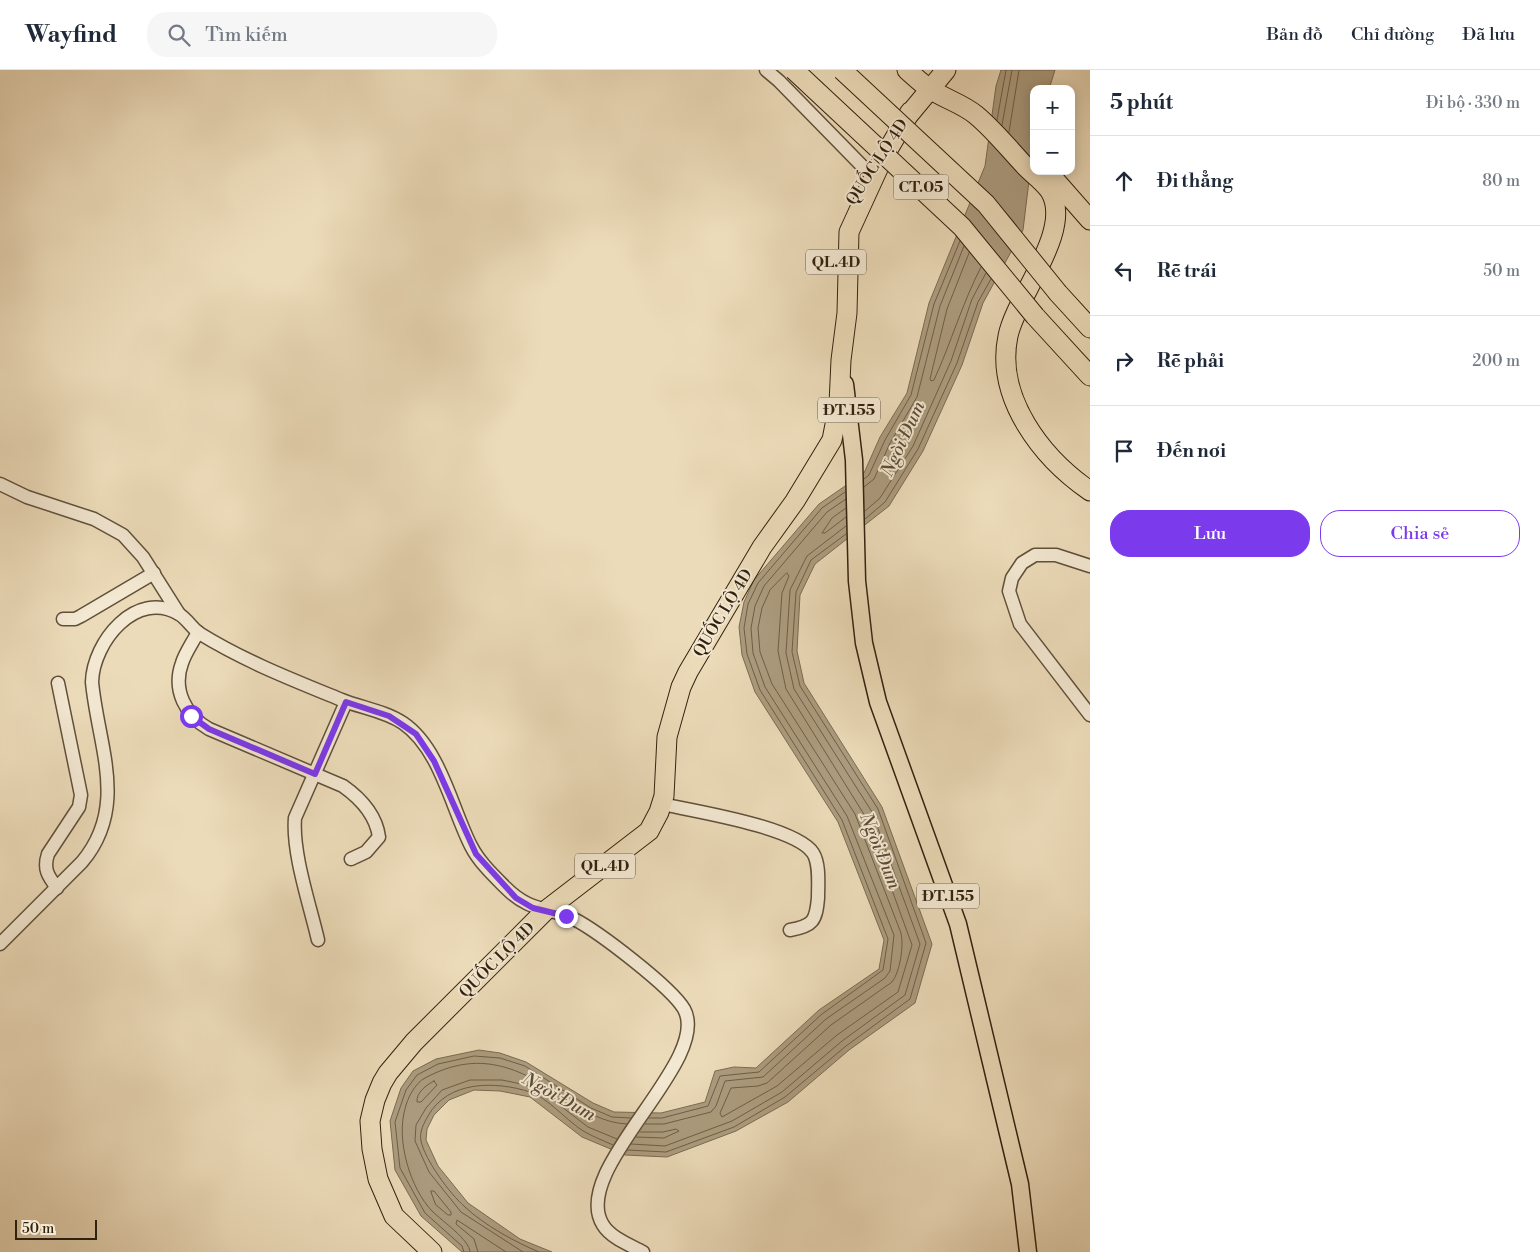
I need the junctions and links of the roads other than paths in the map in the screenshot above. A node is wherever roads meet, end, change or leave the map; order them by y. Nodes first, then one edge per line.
1 (766, 70) edge
2 (794, 70) edge
3 (842, 70) edge
4 (907, 70) edge
5 (935, 77) edge
6 (979, 111) junction
7 (1030, 156) edge
8 (871, 174) junction
9 (1052, 182) edge
10 (1090, 220) edge
11 (1090, 328) edge
12 (1090, 376) edge
13 (843, 432) junction
14 (0, 484) edge
15 (1090, 491) edge
16 (1090, 566) edge
17 (154, 572) junction
18 (178, 614) junction
19 (63, 619) dead end
20 (198, 632) junction
21 (58, 683) dead end
22 (346, 702) junction
23 (1090, 715) edge
24 (315, 774) junction
25 (662, 804) junction
26 (351, 859) dead end
27 (57, 888) junction
28 (545, 911) junction
29 (790, 930) dead end
30 (318, 940) dead end
31 (0, 944) edge
32 (432, 1252) edge
33 (643, 1252) edge
34 (1028, 1252) edge

1 - 8 street
2 - 12 highway, CT.05, bridge
3 - 11 highway, CT.05, bridge
4 - 5 highway
5 - 6 highway
5 - 8 highway, QUỐC LỘ 4D / QL.4D
6 - 7 highway
6 - 9 highway
8 - 13 highway, QUỐC LỘ 4D / QL.4D
9 - 10 highway
9 - 15 highway
13 - 25 highway, QUỐC LỘ 4D / QL.4D
13 - 34 main road, ĐT.155
14 - 17 street
16 - 23 street
17 - 18 street
17 - 19 street
18 - 20 street
18 - 27 street
20 - 22 street
20 - 24 street
21 - 27 street
22 - 24 street
22 - 28 street
24 - 26 street
24 - 30 street
25 - 28 highway, QUỐC LỘ 4D / QL.4D
25 - 29 street
27 - 31 street
28 - 32 highway, QUỐC LỘ 4D / QL.4D
28 - 33 street

